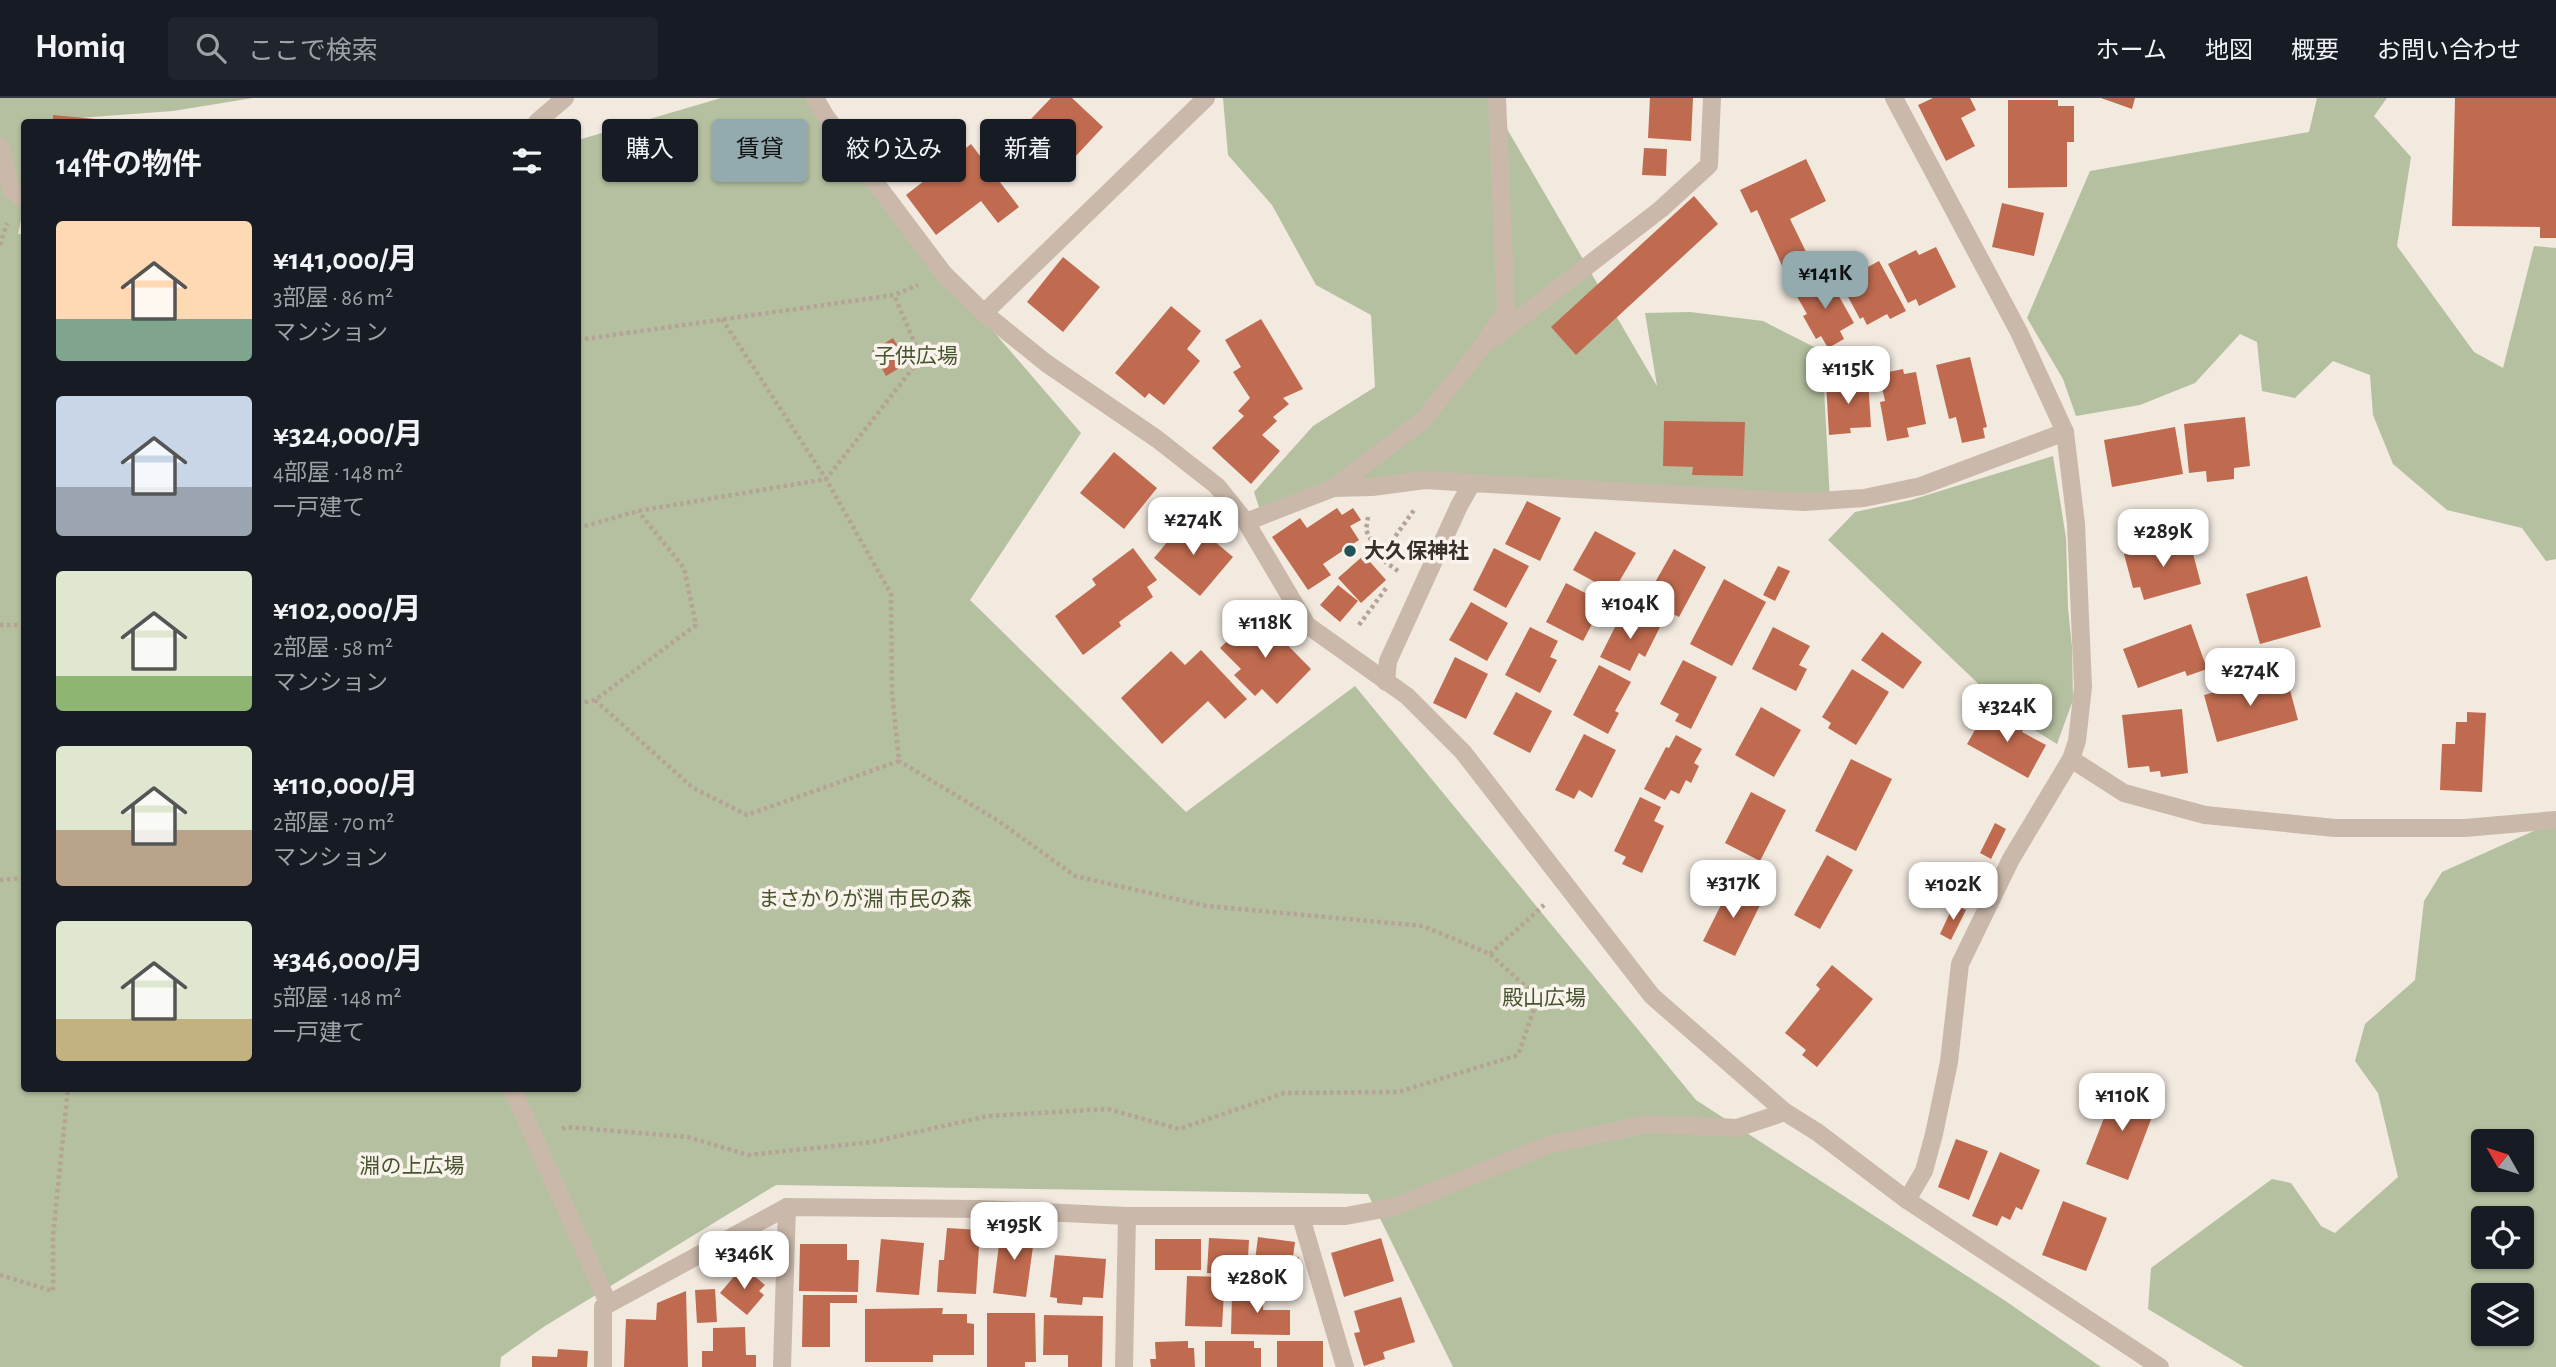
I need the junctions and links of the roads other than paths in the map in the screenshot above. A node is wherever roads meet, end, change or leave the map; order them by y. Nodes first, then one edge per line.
1 (565, 98) edge
2 (814, 98) edge
3 (1206, 98) edge
4 (1497, 98) edge
5 (1712, 98) edge
6 (1894, 98) edge
7 (540, 119) edge
8 (0, 146) edge
9 (21, 197) edge
10 (984, 313) junction
11 (1482, 347) junction
12 (2065, 432) junction
13 (1472, 483) junction
14 (1333, 488) junction
15 (1246, 522) junction
16 (1386, 682) junction
17 (2071, 759) junction
18 (2556, 820) edge
19 (514, 1092) edge
20 (1785, 1112) junction
21 (1908, 1200) junction
22 (787, 1207) junction
23 (1127, 1216) junction
24 (1301, 1217) junction
25 (608, 1303) junction
26 (603, 1367) edge
27 (782, 1367) edge
28 (1124, 1367) edge
29 (1345, 1367) edge
30 (2160, 1367) edge

1 - 7 street
2 - 10 street
3 - 10 street
4 - 11 street
5 - 11 street
6 - 12 street
8 - 9 street
10 - 15 street
11 - 14 street
12 - 13 street
12 - 17 street
13 - 14 street
13 - 16 street
14 - 15 street
15 - 16 street
16 - 20 street
17 - 18 street
17 - 21 street
19 - 25 street
20 - 21 street
20 - 24 street
21 - 30 street
22 - 23 street
22 - 25 street
22 - 27 street
23 - 24 street
23 - 28 street
24 - 29 street
25 - 26 street

